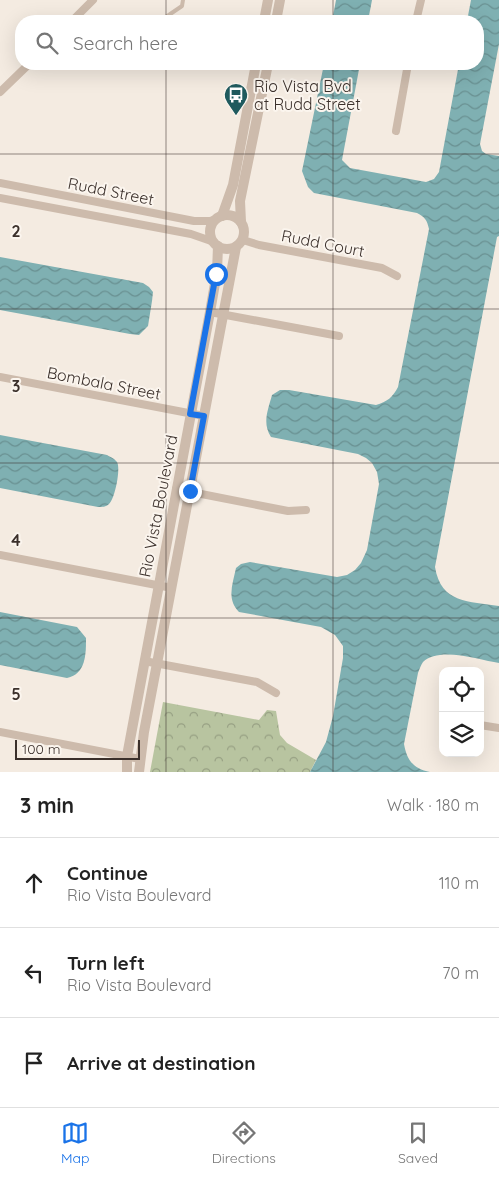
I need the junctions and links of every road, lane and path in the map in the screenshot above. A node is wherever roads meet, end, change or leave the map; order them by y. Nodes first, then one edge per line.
1 (94, 0) edge
2 (183, 0) edge
3 (268, 0) edge
4 (280, 0) edge
5 (421, 0) edge
6 (78, 15) edge
7 (169, 15) edge
8 (265, 15) edge
9 (277, 15) edge
10 (417, 15) edge
11 (23, 70) edge
12 (255, 70) edge
13 (267, 70) edge
14 (407, 70) edge
15 (0, 92) edge
16 (396, 131) dead end
17 (0, 183) edge
18 (41, 191) junction
19 (0, 198) edge
20 (39, 205) junction
21 (219, 218) junction
22 (241, 222) junction
23 (239, 243) junction
24 (216, 244) junction
25 (397, 276) dead end
26 (210, 312) junction
27 (223, 315) junction
28 (339, 336) dead end
29 (0, 377) edge
30 (190, 414) junction
31 (204, 416) junction
32 (176, 489) junction
33 (190, 491) junction
34 (306, 510) dead end
35 (0, 555) edge
36 (158, 585) junction
37 (172, 588) junction
38 (144, 661) junction
39 (157, 663) junction
40 (276, 693) dead end
41 (484, 726) edge
42 (499, 728) edge
43 (0, 732) edge
44 (127, 756) junction
45 (140, 759) junction
46 (127, 772) edge
47 (139, 772) edge

1 - 6 street
2 - 7 lane
3 - 8 street
4 - 9 street
5 - 10 street
11 - 15 street
12 - 21 street
13 - 22 street
14 - 16 street
17 - 18 street, Rudd Street
18 - 20 street
18 - 21 street, Rudd Street
19 - 20 street, Rudd Street
20 - 24 street, Rudd Street
21 - 22 street
21 - 24 street
22 - 23 street
23 - 24 street
23 - 25 street, Rudd Court
23 - 27 street, Rio Vista Boulevard
24 - 26 street, Rio Vista Boulevard
26 - 27 street
26 - 30 street, Rio Vista Boulevard
27 - 28 street
27 - 31 street, Rio Vista Boulevard
29 - 30 street, Bombala Street
30 - 31 street, Bombala Street
30 - 32 street, Rio Vista Boulevard
31 - 33 street, Rio Vista Boulevard
32 - 33 street
32 - 36 street, Rio Vista Boulevard
33 - 34 street
33 - 37 street, Rio Vista Boulevard
35 - 36 street
36 - 37 street
36 - 38 street, Rio Vista Boulevard
37 - 39 street, Rio Vista Boulevard
38 - 39 street
38 - 44 street, Rio Vista Boulevard
39 - 40 street
39 - 45 street, Rio Vista Boulevard
41 - 42 street
43 - 44 street
44 - 45 street
44 - 46 street, Rio Vista Boulevard
45 - 47 street, Rio Vista Boulevard

